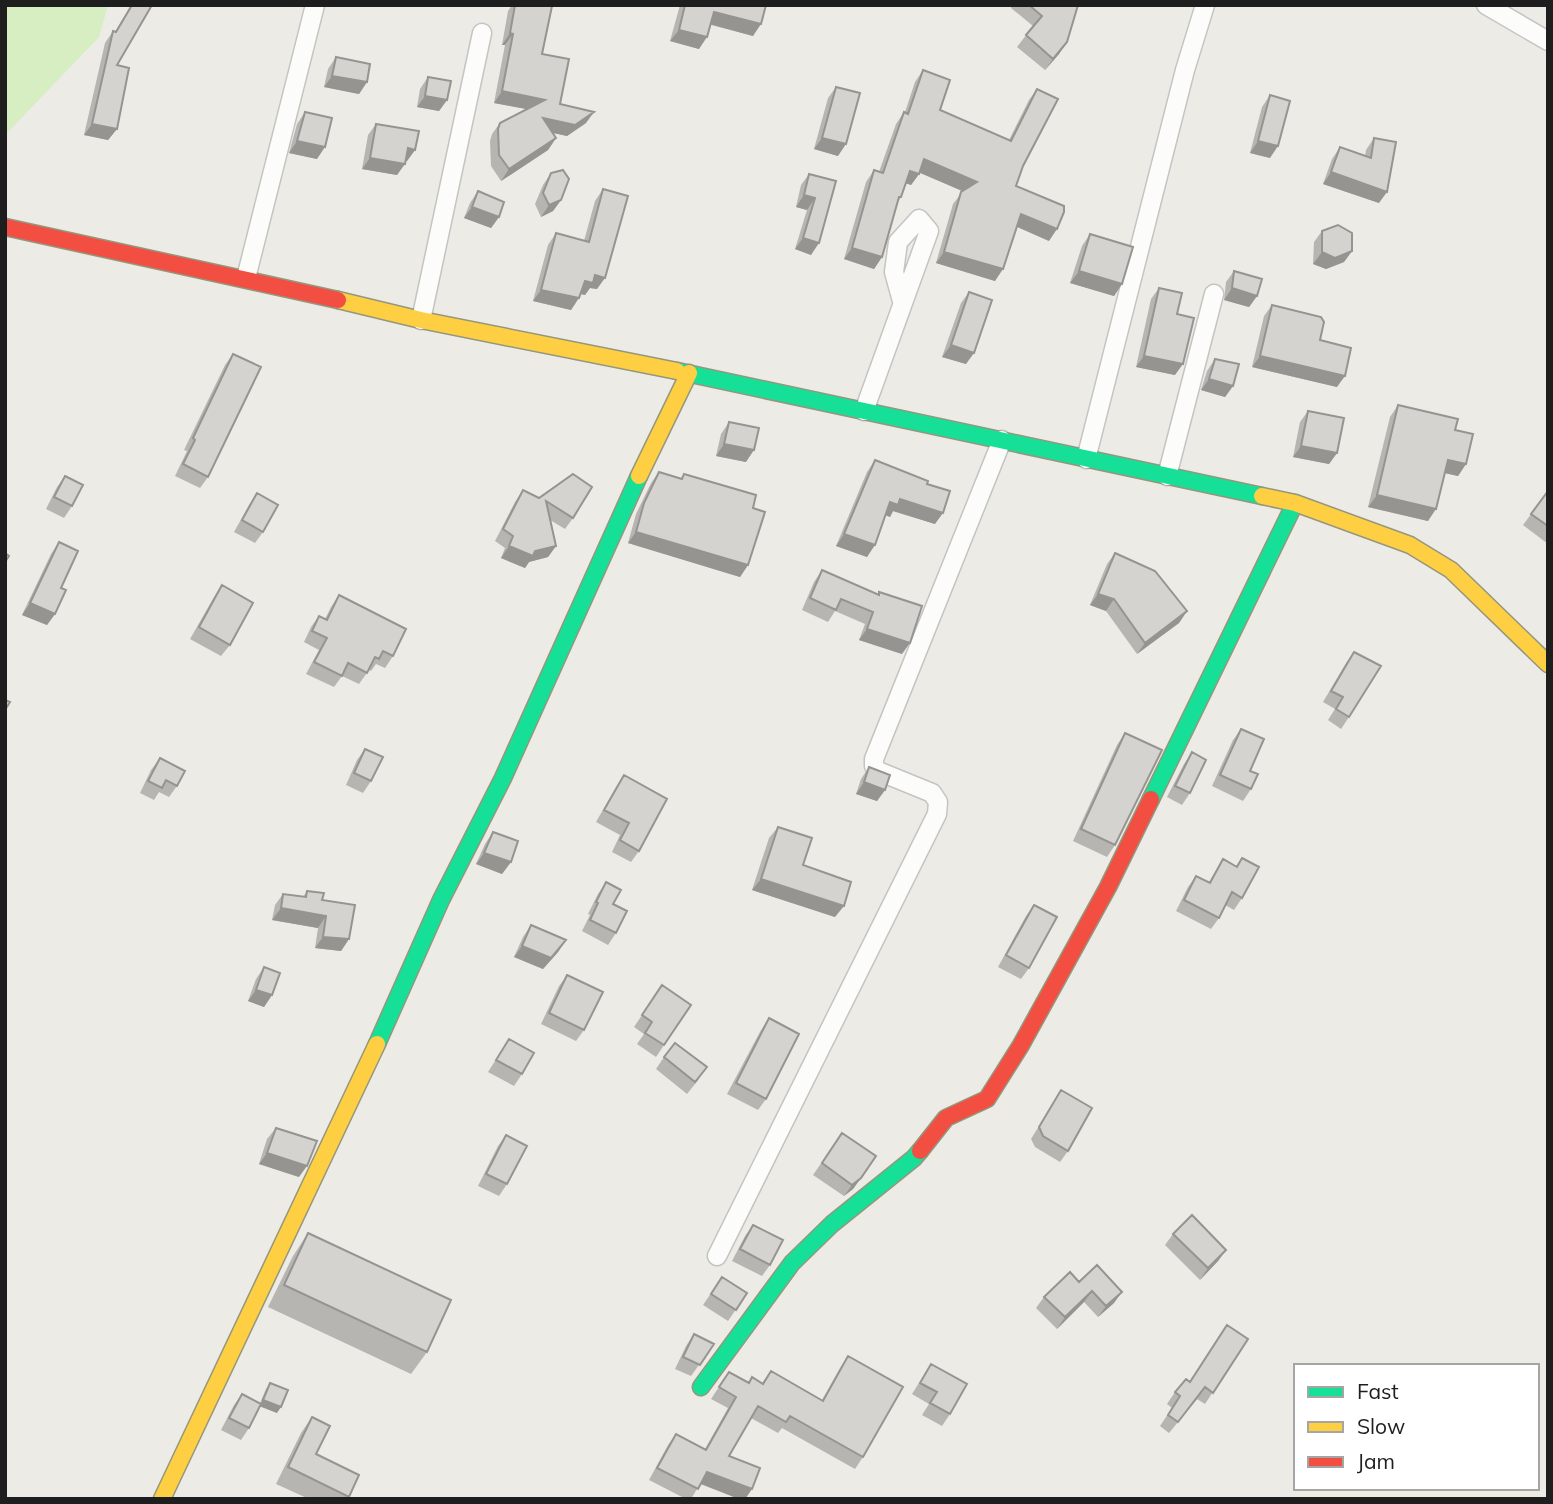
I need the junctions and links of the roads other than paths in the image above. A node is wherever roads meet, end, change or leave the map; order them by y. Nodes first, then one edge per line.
1 (315, 5) edge
2 (1205, 5) edge
3 (1486, 5) edge
4 (482, 33) dead end
5 (1548, 41) edge
6 (5, 227) edge
7 (246, 278) junction
8 (1214, 295) dead end
9 (902, 301) dead end
10 (421, 320) junction
11 (689, 373) junction
12 (864, 411) junction
13 (1002, 440) junction
14 (1086, 459) junction
15 (1167, 476) junction
16 (1296, 503) junction
17 (1548, 664) edge
18 (717, 1256) dead end
19 (701, 1387) dead end
20 (162, 1499) edge

1 - 7 street
2 - 14 street
3 - 5 street
4 - 10 street
6 - 7 street
7 - 10 street
8 - 15 street
9 - 12 street
10 - 11 street
11 - 12 street
11 - 20 street
12 - 13 street
13 - 14 street
13 - 18 street
14 - 15 street
15 - 16 street
16 - 17 street
16 - 19 street

